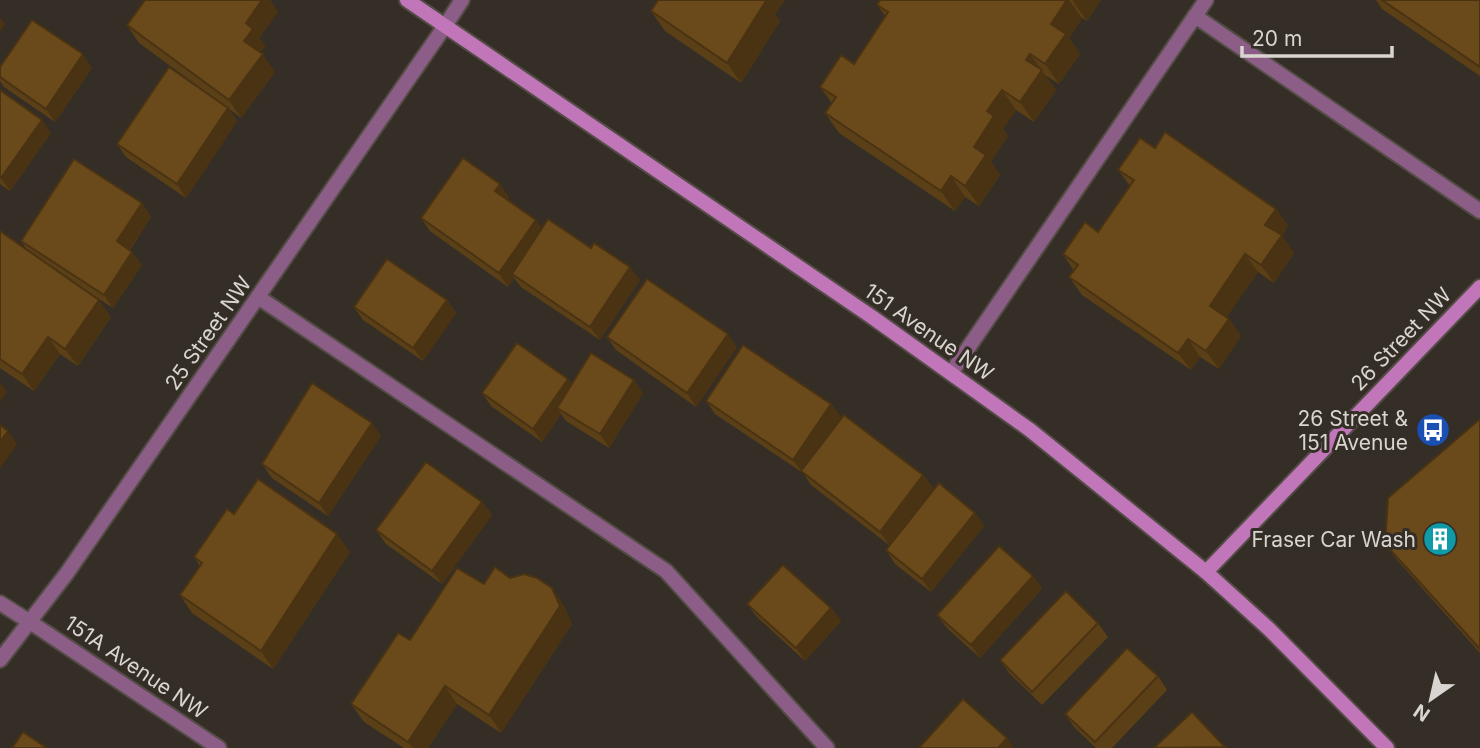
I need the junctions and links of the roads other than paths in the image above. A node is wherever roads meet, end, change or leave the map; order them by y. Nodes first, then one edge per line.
1 (407, 0) edge
2 (462, 0) edge
3 (1206, 0) edge
4 (1195, 16) junction
5 (445, 26) junction
6 (1480, 211) edge
7 (1480, 287) edge
8 (258, 297) junction
9 (951, 373) junction
10 (1206, 572) junction
11 (0, 603) edge
12 (30, 622) junction
13 (0, 660) edge
14 (219, 748) edge
15 (827, 748) edge
16 (1387, 748) edge

1 - 5 street, 151 Avenue NW
2 - 5 street, 25 Street NW
3 - 4 street
4 - 6 street
4 - 9 street
5 - 8 street, 25 Street NW
5 - 9 street, 151 Avenue NW
7 - 10 street, 26 Street NW
8 - 12 street, 25 Street NW
8 - 15 street
9 - 10 street, 151 Avenue NW
10 - 16 street, 151 Avenue NW
11 - 12 street, 151A Avenue NW
12 - 13 street, 25 Street NW
12 - 14 street, 151A Avenue NW

